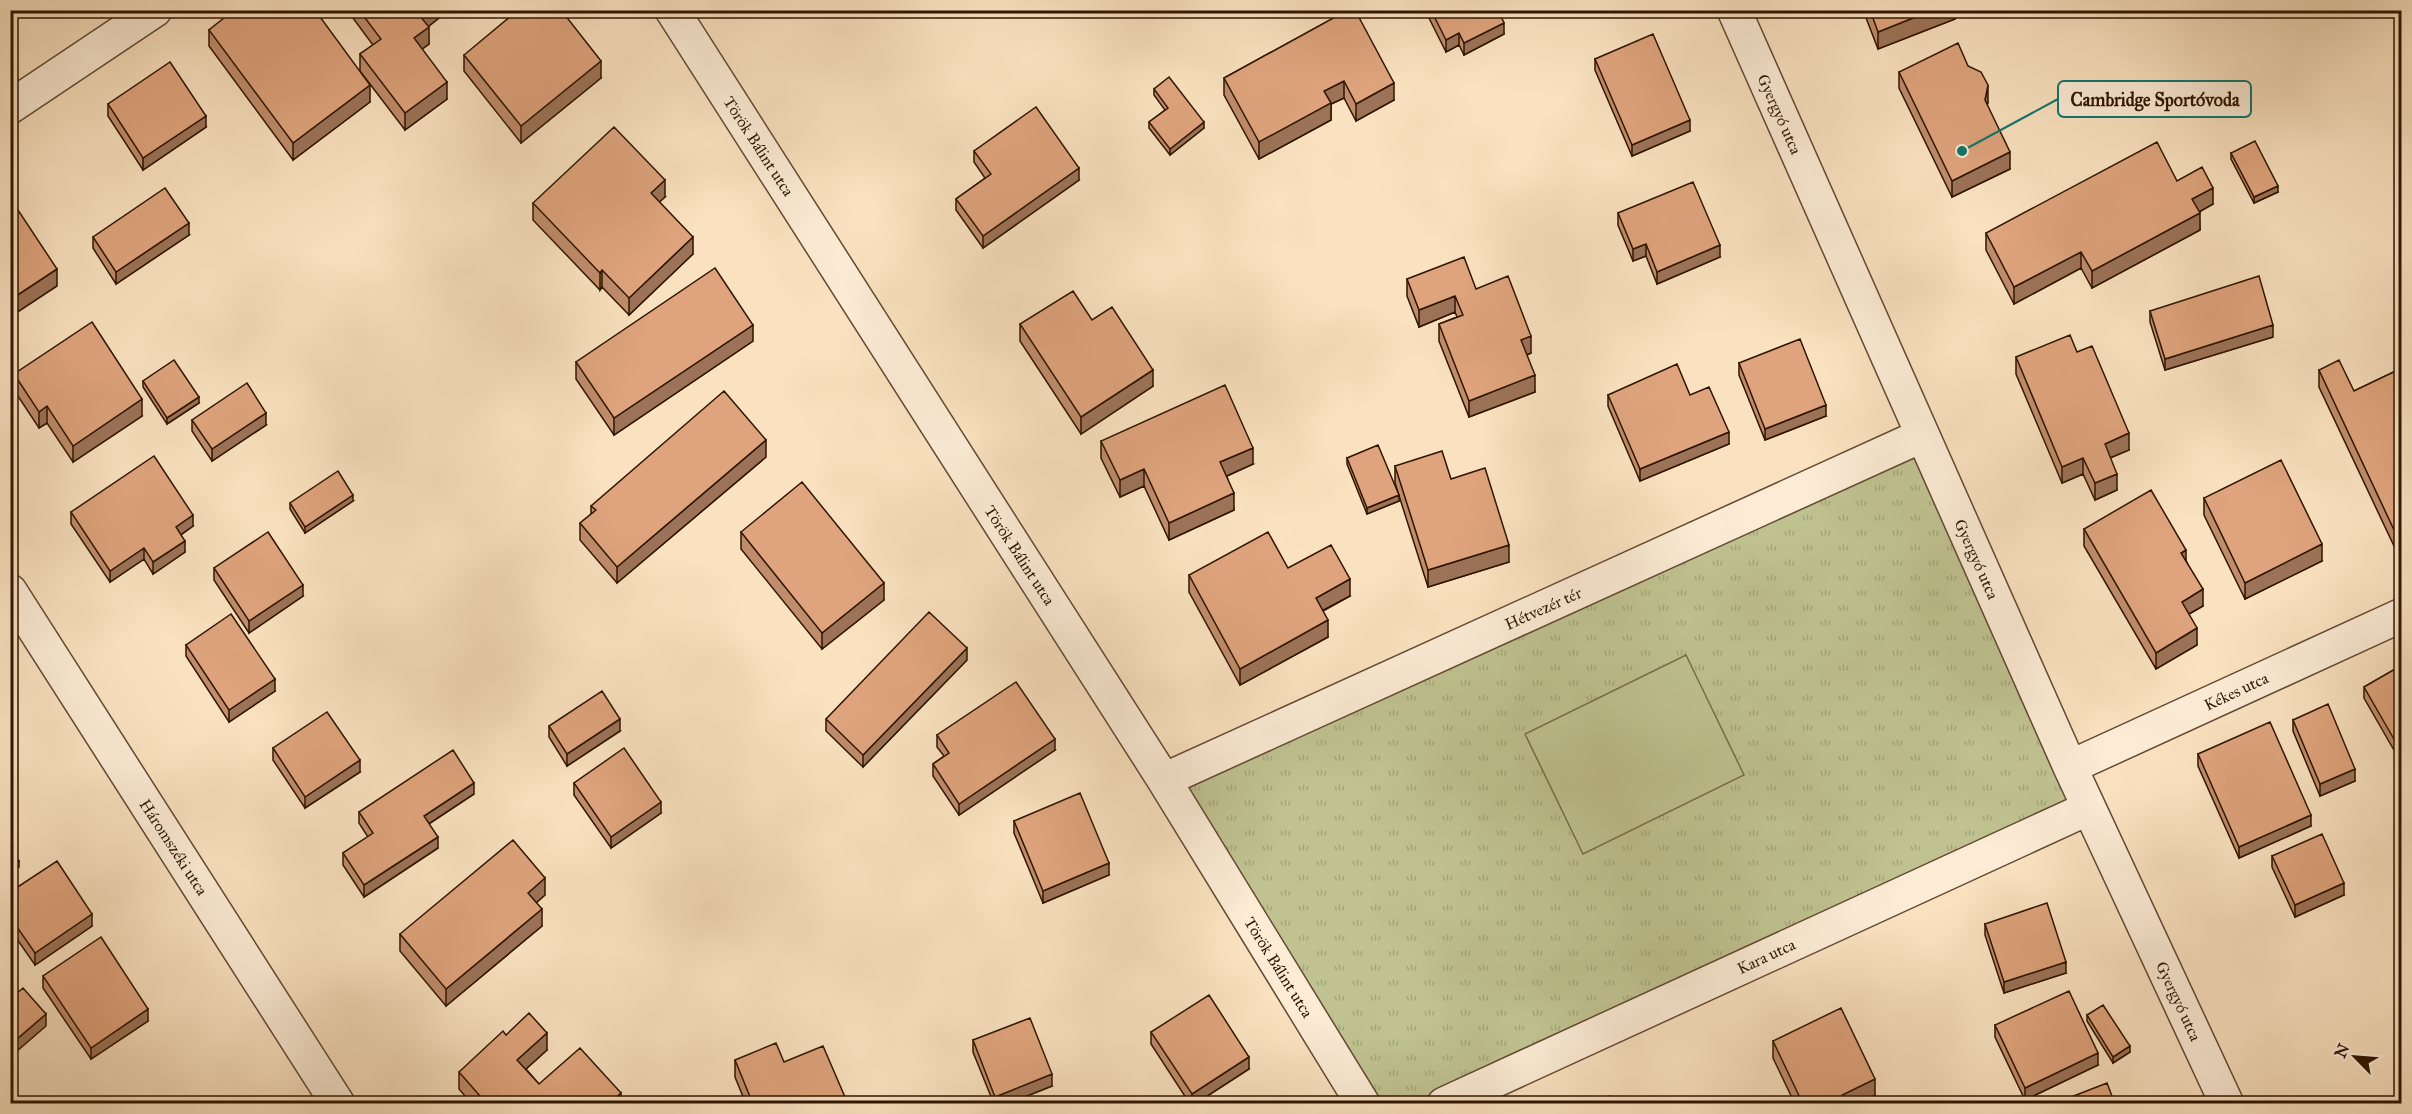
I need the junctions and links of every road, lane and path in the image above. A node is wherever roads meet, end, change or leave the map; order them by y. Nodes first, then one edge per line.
1 (155, 10) edge
2 (672, 10) edge
3 (1734, 10) edge
4 (10, 107) edge
5 (1922, 436) junction
6 (10, 591) edge
7 (2402, 615) edge
8 (2070, 767) junction
9 (1164, 780) junction
10 (2089, 808) junction
11 (338, 1104) edge
12 (1363, 1104) edge
13 (1444, 1104) edge
14 (2227, 1104) edge

1 - 4 street
2 - 9 street, Török Bálint utca
3 - 5 street, Gyergyó utca
5 - 8 street, Gyergyó utca
5 - 9 street, Hétvezér tér
6 - 11 street, Háromszéki utca
7 - 8 street, Kékes utca
8 - 10 street, Gyergyó utca
9 - 12 street, Török Bálint utca
10 - 13 street, Kara utca
10 - 14 street, Gyergyó utca

